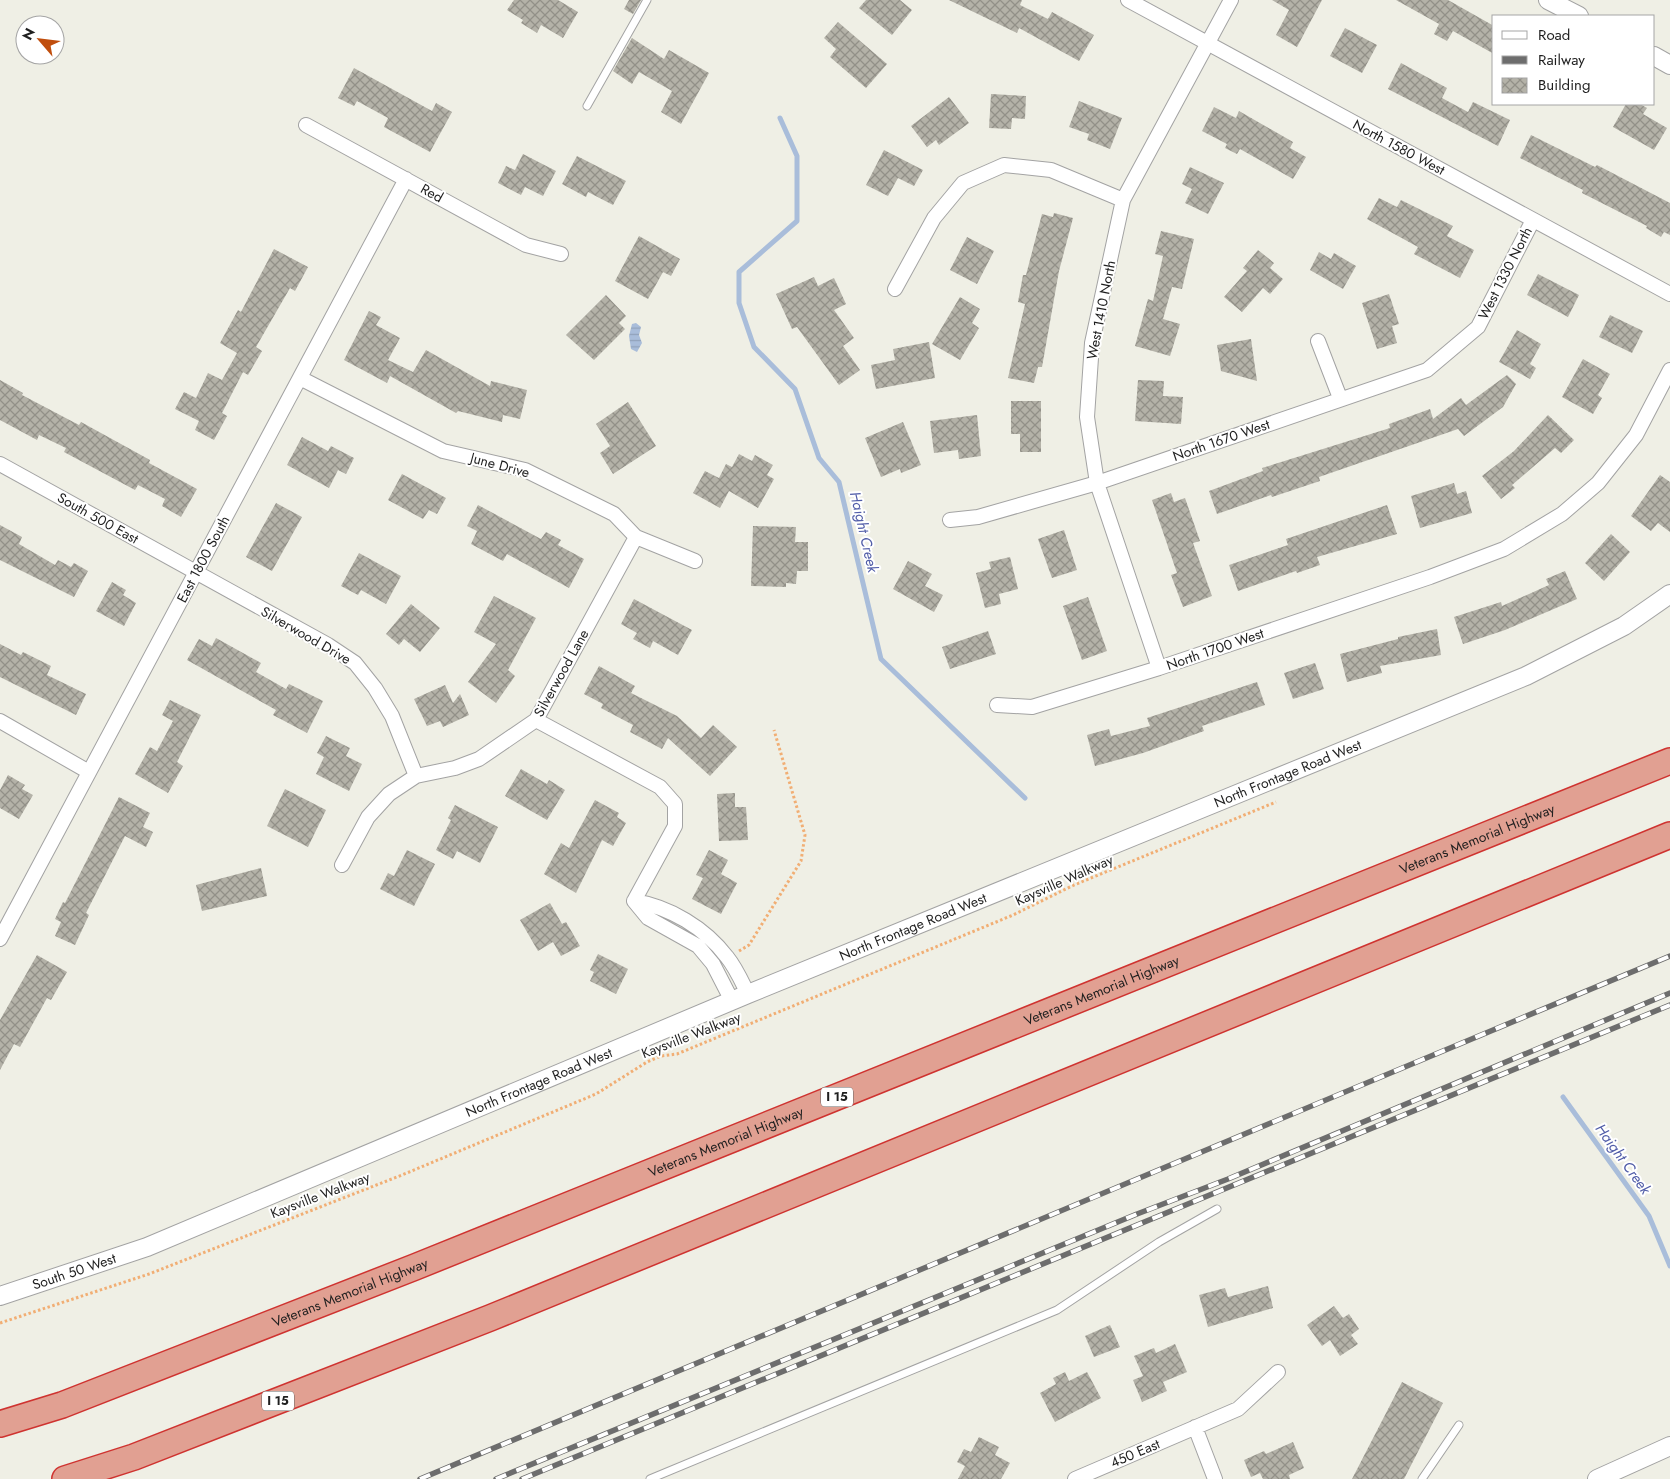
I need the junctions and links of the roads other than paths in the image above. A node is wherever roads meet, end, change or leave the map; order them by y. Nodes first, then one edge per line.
1 (646, 0) edge
2 (1128, 0) edge
3 (1231, 0) edge
4 (1548, 0) edge
5 (1577, 15) edge
6 (1207, 43) junction
7 (1655, 57) edge
8 (1670, 65) edge
9 (587, 106) dead end
10 (306, 125) dead end
11 (406, 179) junction
12 (1123, 200) junction
13 (1533, 220) junction
14 (561, 254) dead end
15 (895, 289) dead end
16 (1670, 294) edge
17 (1478, 327) joint
18 (1318, 340) dead end
19 (1670, 370) edge
20 (300, 378) junction
21 (1340, 398) junction
22 (0, 464) edge
23 (1097, 483) junction
24 (950, 520) dead end
25 (636, 537) junction
26 (694, 561) dead end
27 (196, 573) junction
28 (1670, 594) edge
29 (1159, 668) junction
30 (997, 705) dead end
31 (536, 720) junction
32 (0, 721) edge
33 (1670, 760) edge
34 (89, 772) junction
35 (416, 776) junction
36 (1670, 835) edge
37 (342, 865) dead end
38 (634, 901) junction
39 (0, 939) edge
40 (748, 994) junction
41 (732, 1001) junction
42 (1217, 1208) dead end
43 (147, 1247) joint
44 (0, 1296) edge
45 (1278, 1372) dead end
46 (293, 1395) junction
47 (0, 1424) edge
48 (1459, 1425) dead end
49 (1195, 1427) junction
50 (1670, 1446) edge
51 (65, 1479) edge
52 (113, 1479) edge
53 (650, 1479) edge
54 (1075, 1479) edge
55 (1215, 1479) edge
56 (1422, 1479) edge
57 (1597, 1479) edge

1 - 9 lane
2 - 6 street, North 1580 West
3 - 6 street, West 1410 North
4 - 5 street
6 - 12 street, West 1410 North
6 - 13 street, North 1580 West
7 - 8 street
10 - 11 street, Red
11 - 14 street, Red
11 - 20 street, East 1800 South
12 - 15 street
12 - 23 street, West 1410 North
13 - 16 street, North 1580 West
13 - 17 street, West 1330 North
17 - 21 street, North 1670 West
18 - 21 street
19 - 29 street, North 1700 West
20 - 25 street, June Drive
20 - 27 street, East 1800 South
21 - 23 street, North 1670 West
22 - 27 street, South 500 East
23 - 24 street, North 1670 West
23 - 29 street, West 1410 North
25 - 26 street, June Drive
25 - 31 street, Silverwood Lane
27 - 34 street, East 1800 South
27 - 35 street, Silverwood Drive
28 - 40 street, North Frontage Road West
29 - 30 street, North 1700 West
31 - 35 street, Silverwood Lane
31 - 38 street
32 - 34 street
33 - 47 highway, Veterans Memorial Highway / I 15
34 - 39 street, East 1800 South
35 - 37 street, Silverwood Lane
36 - 46 highway, I 15
38 - 40 street
38 - 41 street
40 - 41 street, North Frontage Road West
41 - 43 street, North Frontage Road West
42 - 53 lane
43 - 44 street, South 50 West
45 - 49 street, 450 East
46 - 51 highway, I 15
46 - 52 highway
48 - 56 lane
49 - 54 street, 450 East
49 - 55 street
50 - 57 street

